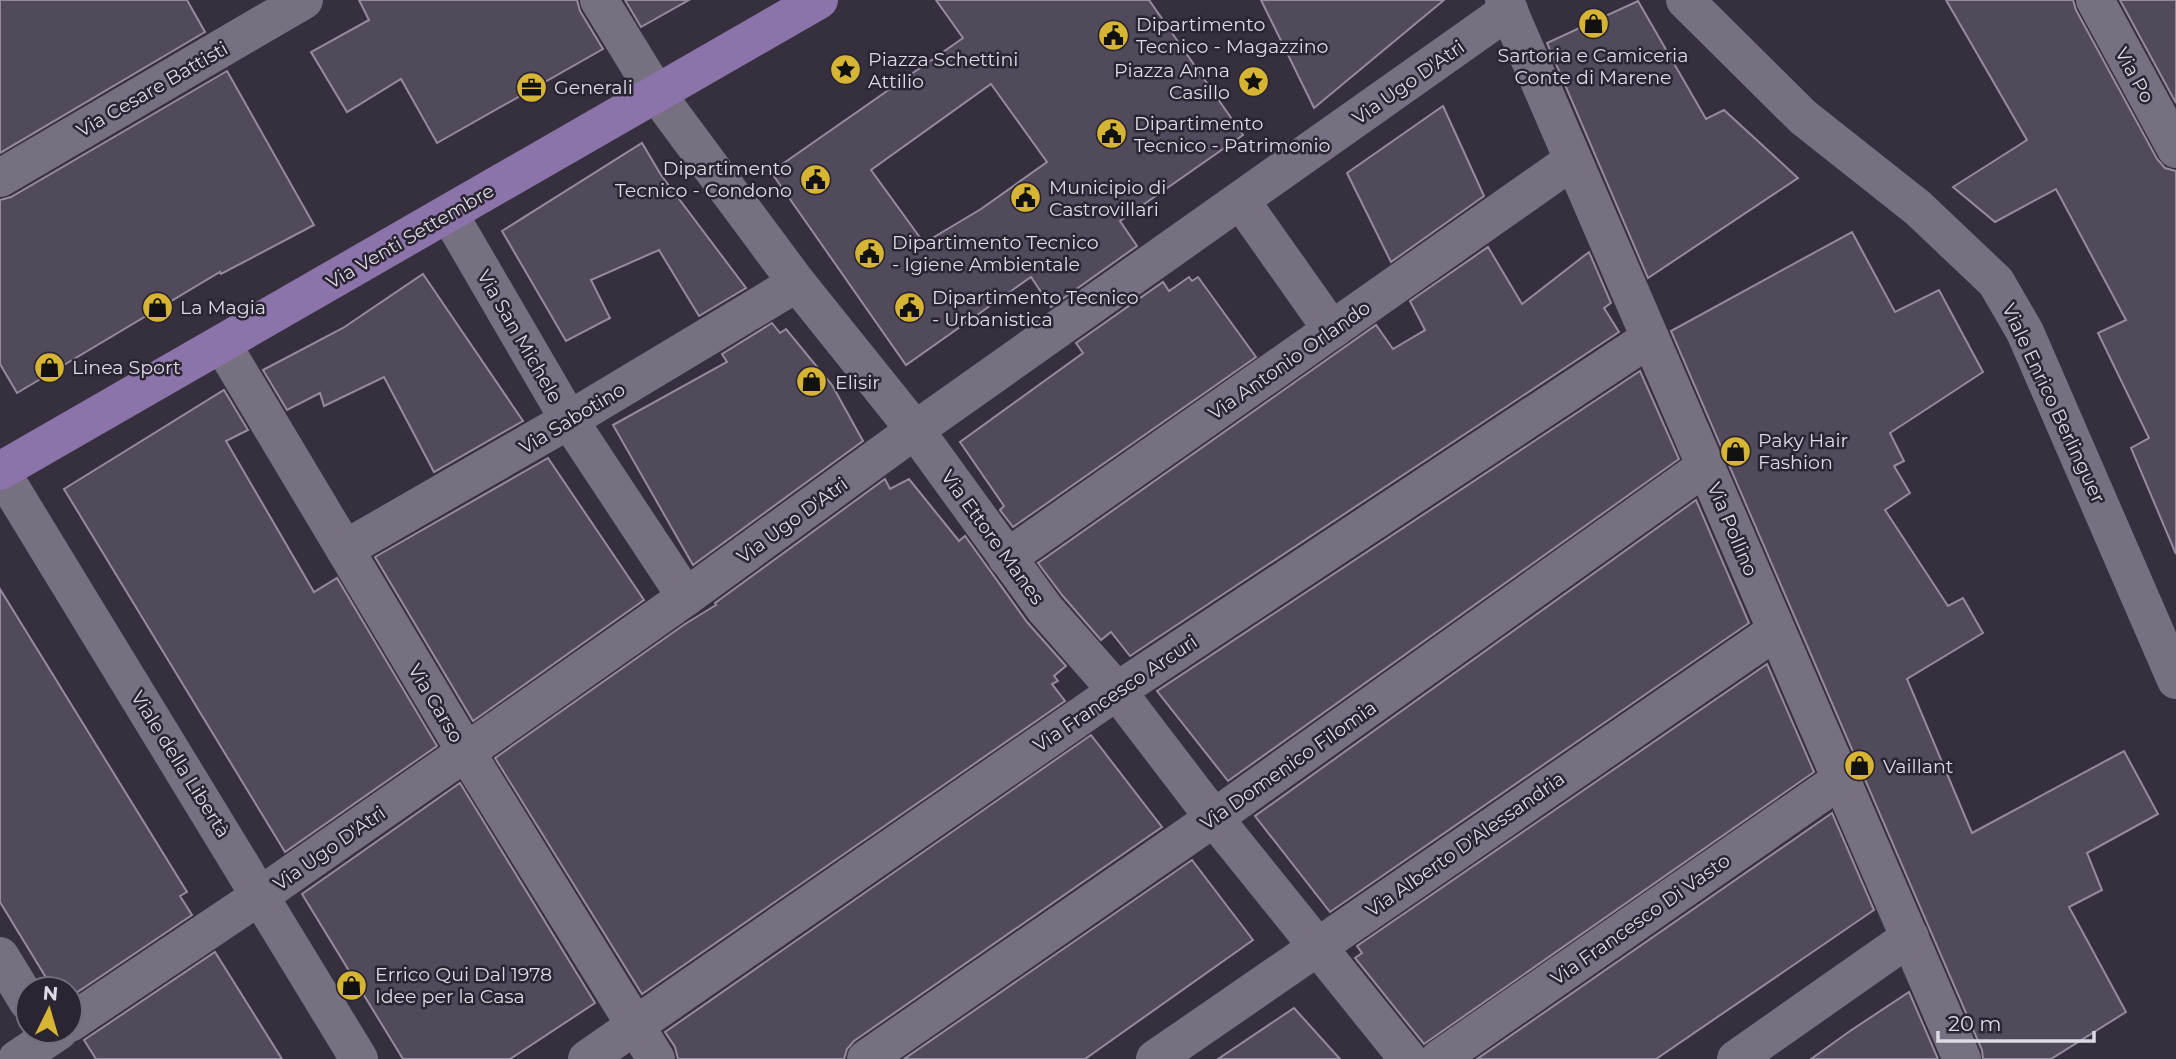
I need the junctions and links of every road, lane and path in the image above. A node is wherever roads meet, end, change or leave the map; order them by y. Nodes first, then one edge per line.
1 (304, 0) edge
2 (599, 0) edge
3 (819, 0) edge
4 (1685, 0) edge
5 (2095, 0) edge
6 (1506, 5) edge
7 (656, 93) junction
8 (2176, 149) edge
9 (1572, 161) junction
10 (0, 178) edge
11 (1241, 201) junction
12 (449, 214) junction
13 (797, 283) junction
14 (1332, 330) junction
15 (1650, 338) junction
16 (222, 344) junction
17 (569, 420) junction
18 (915, 430) junction
19 (1706, 466) junction
20 (0, 471) edge
21 (345, 550) junction
22 (1007, 558) junction
23 (686, 597) junction
24 (1776, 631) junction
25 (2176, 680) edge
26 (1117, 691) junction
27 (466, 752) junction
28 (1840, 780) junction
29 (1214, 818) junction
30 (261, 895) junction
31 (1910, 937) junction
32 (1318, 946) junction
33 (0, 956) edge
34 (14, 979) edge
35 (84, 1017) edge
36 (635, 1025) junction
37 (41, 1045) edge
38 (17, 1059) edge
39 (359, 1059) edge
40 (587, 1059) edge
41 (656, 1059) edge
42 (866, 1059) edge
43 (1155, 1059) edge
44 (1408, 1059) edge
45 (1439, 1059) edge
46 (1736, 1059) edge
47 (1962, 1059) edge

1 - 10 street, Via Cesare Battisti
2 - 7 street, Via Ettore Manes
3 - 7 main road, Via Venti Settembre
4 - 25 street, Viale Enrico Berlinguer
5 - 8 street, Via Po
6 - 9 street, Via Pollino
6 - 11 street, Via Ugo D'Atri
7 - 12 main road, Via Venti Settembre
7 - 13 street, Via Ettore Manes
9 - 14 street, Via Antonio Orlando
9 - 15 street, Via Pollino
11 - 14 street
11 - 18 street, Via Ugo D'Atri
12 - 16 main road, Via Venti Settembre
12 - 17 street, Via San Michele
13 - 17 street, Via Sabotino
13 - 18 street, Via Ettore Manes
14 - 22 street, Via Antonio Orlando
15 - 19 street, Via Pollino
15 - 26 street, Via Francesco Arcuri
16 - 20 main road, Via Venti Settembre
16 - 21 street, Via Carso
17 - 21 street, Via Sabotino
17 - 23 street, Via San Michele
18 - 22 street, Via Ettore Manes
18 - 23 street, Via Ugo D'Atri
19 - 24 street, Via Pollino
19 - 29 street, Via Domenico Filomia
20 - 30 street, Viale della Libertà
21 - 27 street, Via Carso
22 - 26 street, Via Ettore Manes
23 - 27 street, Via Ugo D'Atri
24 - 28 street, Via Pollino
24 - 32 street, Via Alberto D'Alessandria
26 - 29 street, Via Ettore Manes
26 - 36 street, Via Francesco Arcuri
27 - 30 street, Via Ugo D'Atri
27 - 36 street, Via Carso
28 - 31 street, Via Pollino
28 - 45 street, Via Francesco Di Vasto
29 - 32 street, Via Ettore Manes
29 - 42 street, Via Domenico Filomia
30 - 35 street, Via Ugo D'Atri
30 - 39 street, Viale della Libertà
31 - 46 street
31 - 47 street, Via Pollino
32 - 43 street, Via Alberto D'Alessandria
32 - 44 street, Via Ettore Manes
33 - 34 street
36 - 40 street, Via Francesco Arcuri
36 - 41 street, Via Carso
37 - 38 street, Via Ugo D'Atri

